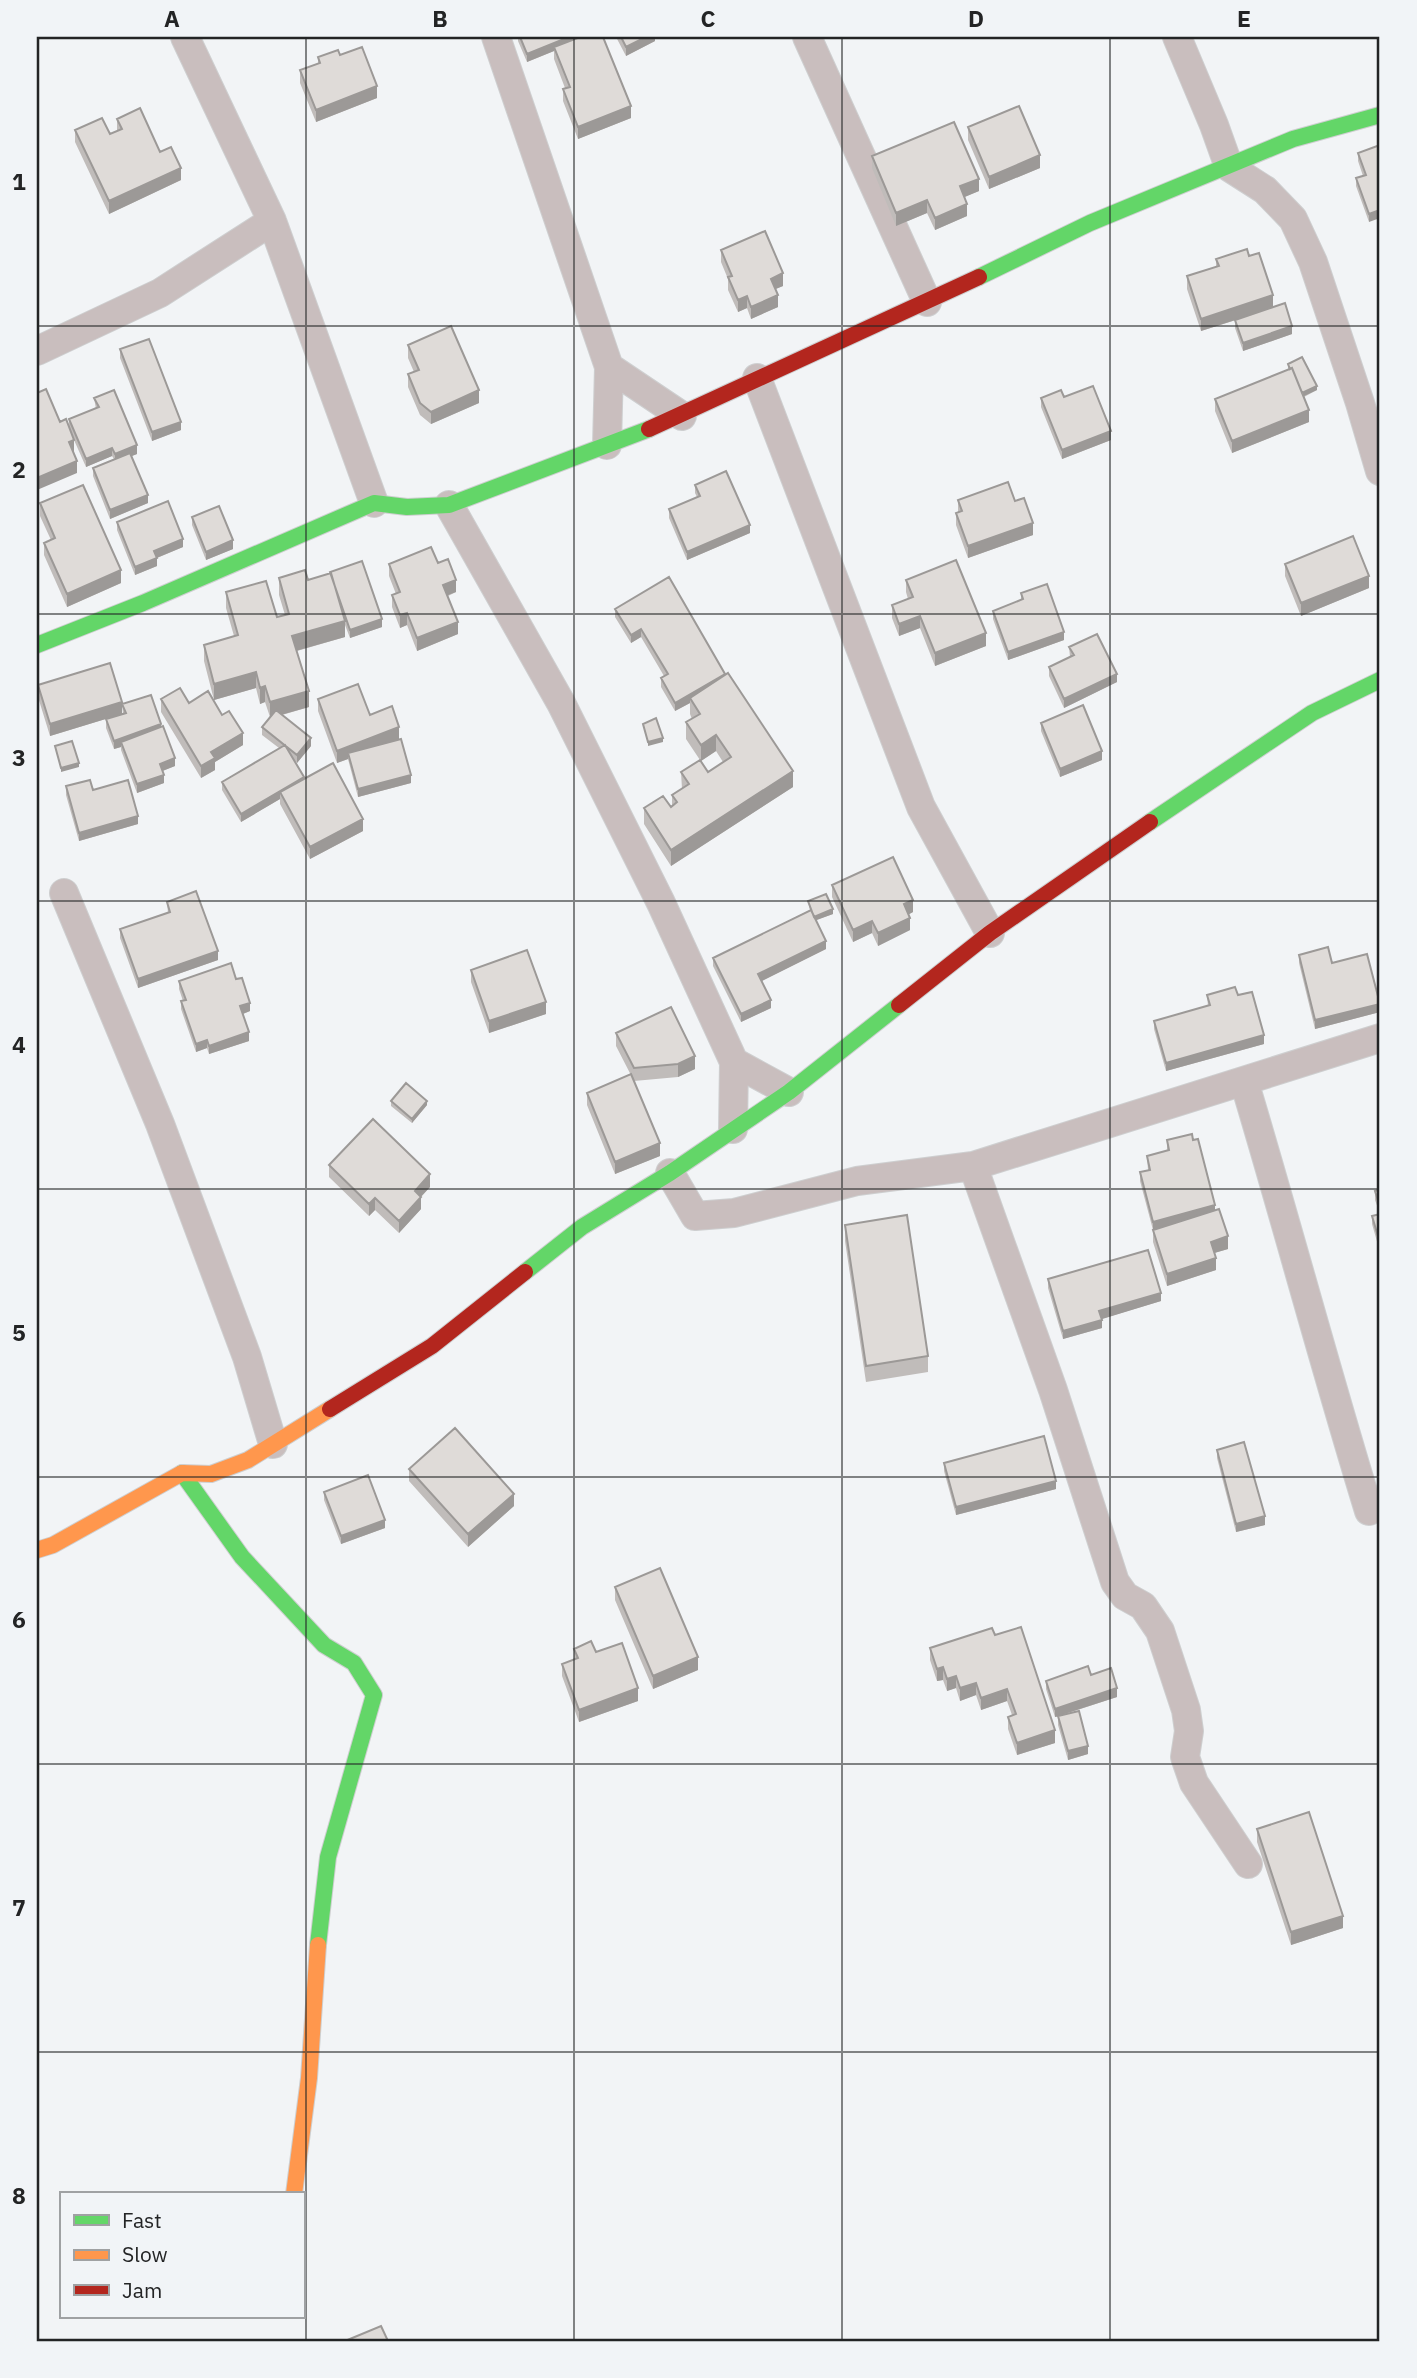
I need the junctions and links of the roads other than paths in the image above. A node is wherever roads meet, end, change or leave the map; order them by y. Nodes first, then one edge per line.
1 (186, 37) edge
2 (496, 37) edge
3 (807, 37) edge
4 (1177, 37) edge
5 (1380, 115) edge
6 (1229, 167) junction
7 (272, 221) junction
8 (927, 302) junction
9 (37, 351) edge
10 (610, 367) junction
11 (757, 378) junction
12 (682, 416) junction
13 (607, 445) junction
14 (1380, 471) edge
15 (374, 503) junction
16 (449, 505) junction
17 (37, 645) edge
18 (1380, 680) edge
19 (64, 893) dead end
20 (990, 933) junction
21 (1380, 1038) edge
22 (734, 1062) junction
23 (1244, 1081) junction
24 (789, 1092) junction
25 (733, 1129) junction
26 (972, 1166) junction
27 (670, 1173) junction
28 (273, 1444) junction
29 (182, 1473) junction
30 (1369, 1511) dead end
31 (37, 1550) edge
32 (1248, 1864) dead end
33 (294, 2192) edge

1 - 7 street
2 - 10 street
3 - 8 street
4 - 6 street
5 - 6 street
6 - 8 street
6 - 14 street
7 - 9 street
7 - 15 street
8 - 11 street
10 - 12 street
10 - 13 street
11 - 12 street
11 - 20 street
12 - 13 street
13 - 16 street
15 - 16 street
15 - 17 street
16 - 22 street
18 - 20 street
19 - 28 street
20 - 24 street
21 - 23 street
22 - 24 street
22 - 25 street
23 - 26 street
23 - 30 street
24 - 25 street
25 - 27 street
26 - 27 street
26 - 32 street
27 - 28 street
28 - 29 street
29 - 31 street
29 - 33 street

